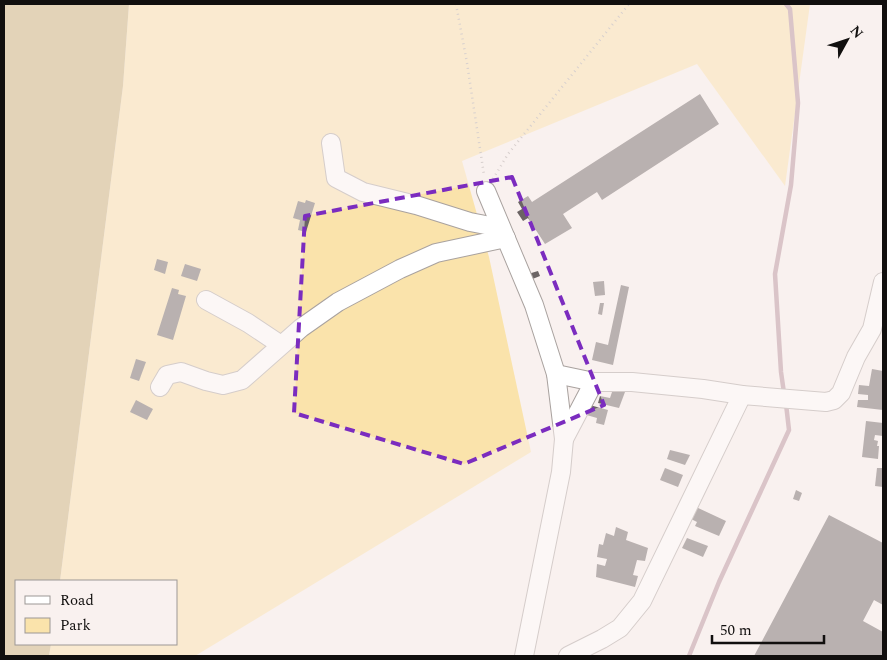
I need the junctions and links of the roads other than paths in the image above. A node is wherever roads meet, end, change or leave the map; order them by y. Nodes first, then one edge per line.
1 (331, 143) dead end
2 (486, 191) road end
3 (504, 233) junction
4 (883, 282) edge
5 (206, 300) dead end
6 (281, 345) junction
7 (556, 374) junction
8 (594, 382) junction
9 (160, 387) dead end
10 (742, 395) junction
11 (564, 439) junction
12 (524, 656) edge
13 (568, 656) edge

1 - 3 street
2 - 3 street
3 - 6 street
3 - 7 street
4 - 10 street
5 - 6 street
6 - 9 street
7 - 8 street
7 - 11 street
8 - 10 street
8 - 11 street
10 - 13 street
11 - 12 street

